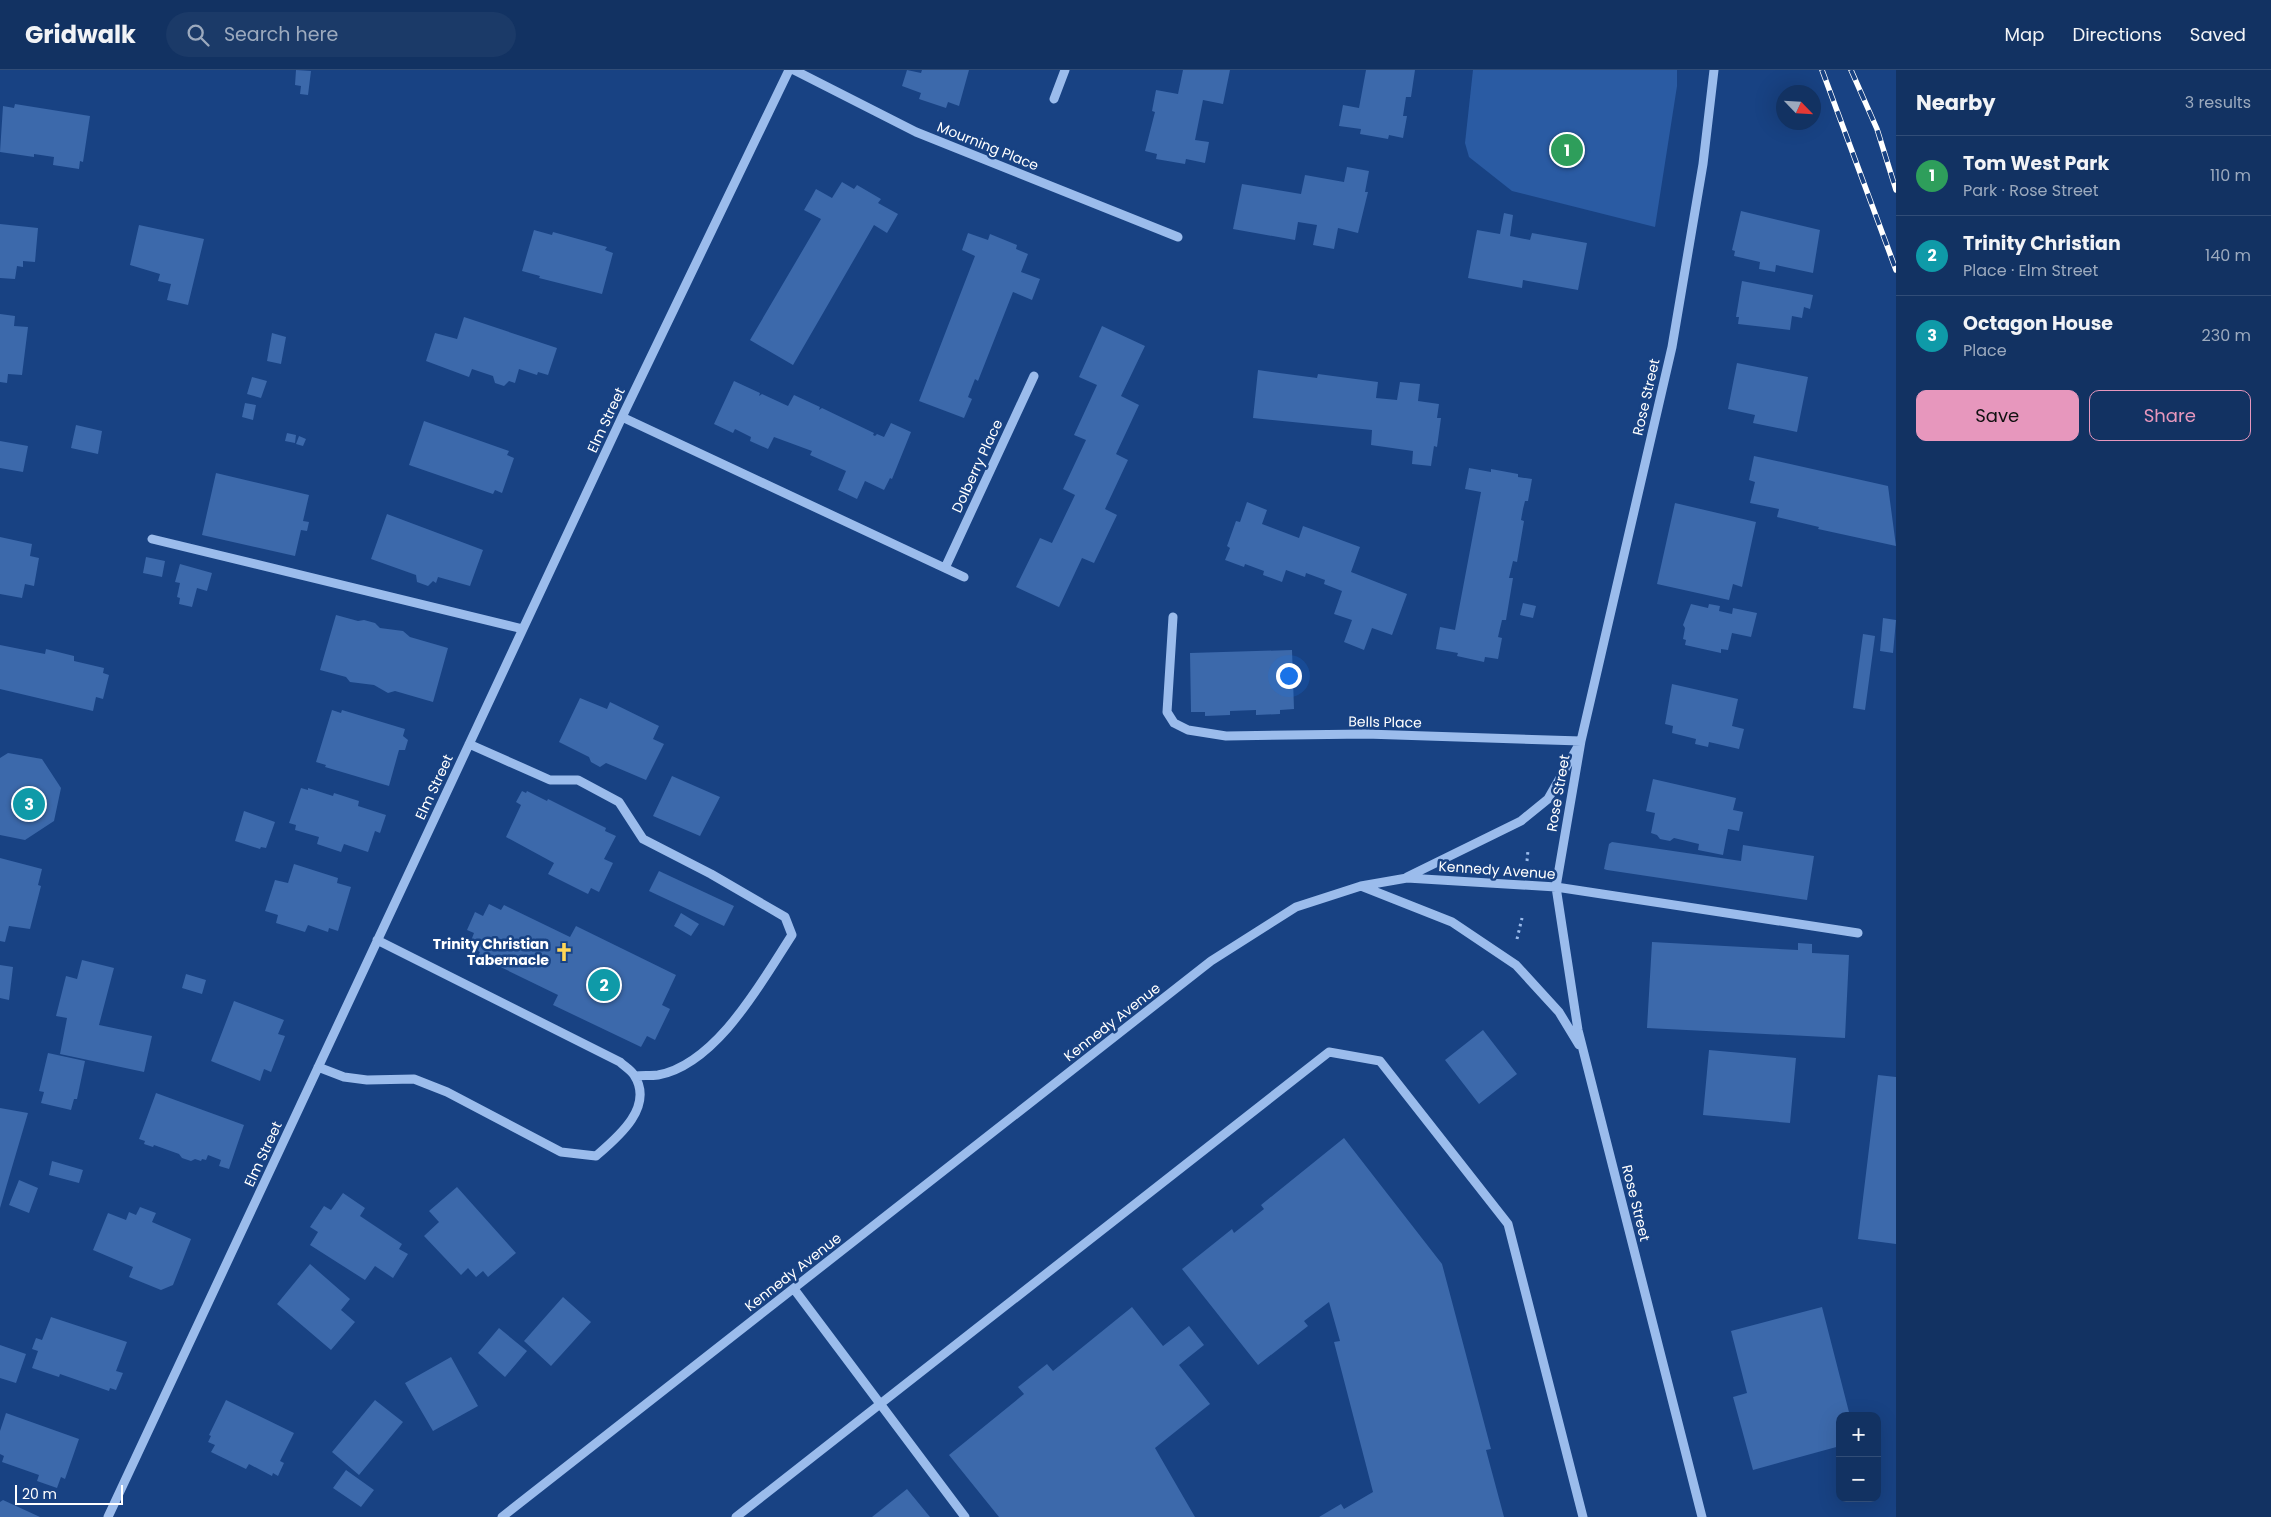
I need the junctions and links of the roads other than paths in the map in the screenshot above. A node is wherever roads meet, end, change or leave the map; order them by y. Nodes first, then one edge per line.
1 (789, 70) edge
2 (794, 70) edge
3 (1065, 70) edge
4 (1714, 70) edge
5 (1054, 99) dead end
6 (1178, 236) dead end
7 (1034, 376) dead end
8 (622, 418) junction
9 (152, 539) dead end
10 (945, 568) junction
11 (964, 577) dead end
12 (1173, 618) dead end
13 (523, 629) junction
14 (1581, 741) junction
15 (469, 744) junction
16 (1407, 878) junction
17 (1361, 886) junction
18 (1556, 887) junction
19 (1858, 932) dead end
20 (377, 940) junction
21 (1584, 1054) junction
22 (318, 1067) junction
23 (635, 1076) junction
24 (794, 1289) junction
25 (879, 1404) junction
26 (108, 1517) edge
27 (502, 1517) edge
28 (736, 1517) edge
29 (965, 1517) edge
30 (1583, 1517) edge
31 (1702, 1517) edge

1 - 8 street, Elm Street
2 - 6 street, Mourning Place
3 - 5 street
4 - 14 street, Rose Street
7 - 10 street, Dolberry Place
8 - 10 street
8 - 13 street, Elm Street
9 - 13 street
10 - 11 street
12 - 14 street, Bells Place
13 - 15 street, Elm Street
14 - 16 street
14 - 18 street, Rose Street
15 - 20 street, Elm Street
15 - 23 street
16 - 17 street, Kennedy Avenue
16 - 18 street, Kennedy Avenue
17 - 21 street
17 - 24 street, Kennedy Avenue
18 - 19 street, Kennedy Avenue
18 - 21 street, Rose Street
20 - 22 street, Elm Street
20 - 23 street
21 - 31 street, Rose Street
22 - 23 street
22 - 26 street, Elm Street
24 - 25 street
24 - 27 street, Kennedy Avenue
25 - 28 street
25 - 29 street
25 - 30 street

